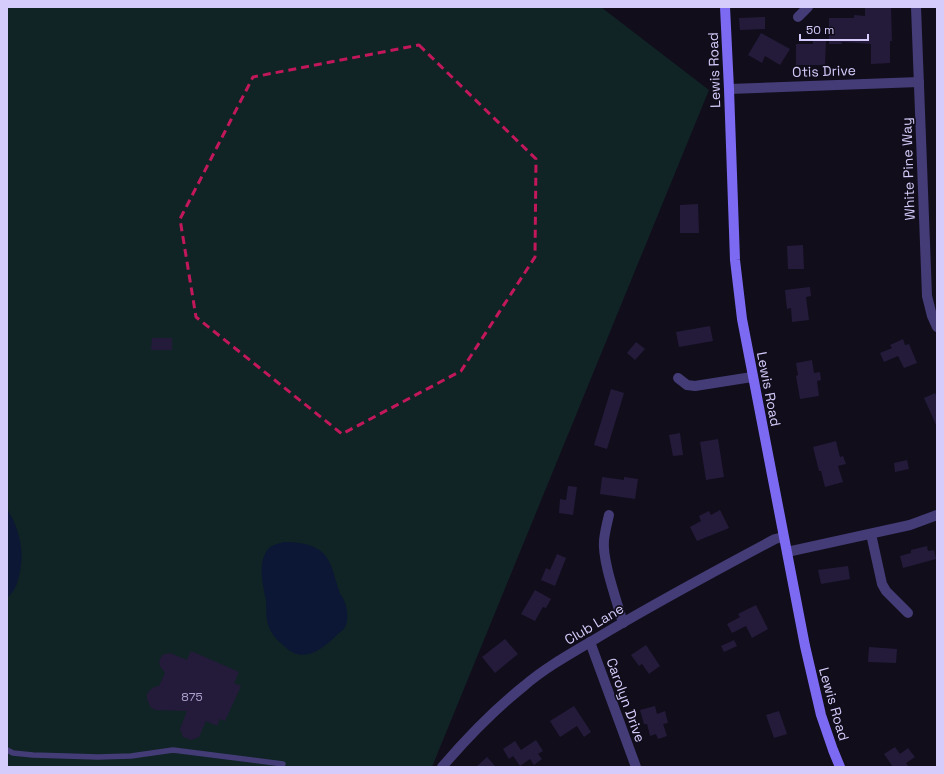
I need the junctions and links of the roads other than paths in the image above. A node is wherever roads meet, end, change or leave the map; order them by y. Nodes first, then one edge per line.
1 (725, 7) edge
2 (808, 7) edge
3 (916, 7) edge
4 (798, 16) dead end
5 (919, 82) junction
6 (729, 88) junction
7 (937, 327) edge
8 (752, 377) junction
9 (678, 378) dead end
10 (609, 515) dead end
11 (937, 515) edge
12 (871, 534) junction
13 (783, 537) junction
14 (787, 552) junction
15 (908, 613) dead end
16 (623, 623) junction
17 (590, 642) junction
18 (7, 750) edge
19 (283, 764) dead end
20 (442, 767) edge
21 (636, 767) edge
22 (840, 767) edge

1 - 6 street, Lewis Road
2 - 4 street
3 - 5 street, White Pine Way
5 - 6 street, Otis Drive
5 - 7 street, White Pine Way
6 - 8 street, Lewis Road
8 - 9 street
8 - 13 street, Lewis Road
10 - 16 street
11 - 12 street
12 - 14 street
12 - 15 street
13 - 14 street, Lewis Road
13 - 16 street, Club Lane
14 - 22 street, Lewis Road
16 - 17 street, Club Lane
17 - 20 street, Club Lane
17 - 21 street, Carolyn Drive
18 - 19 lane

